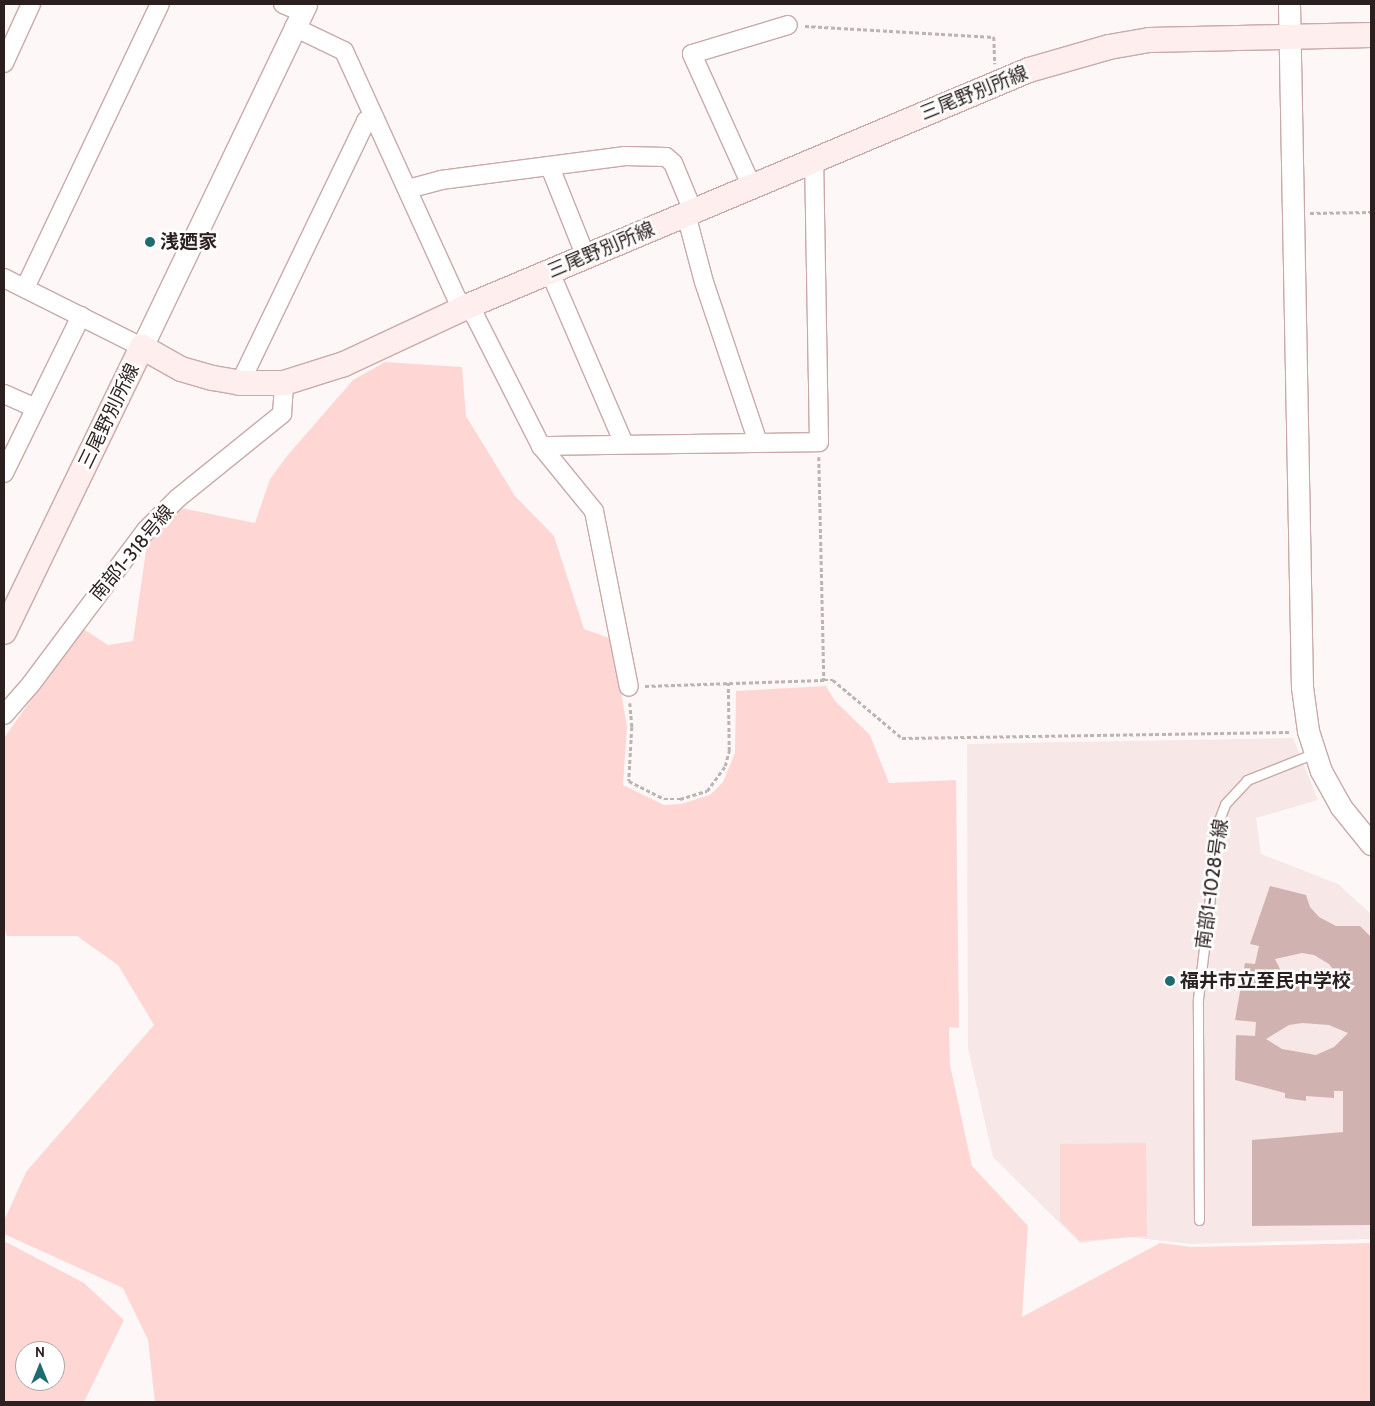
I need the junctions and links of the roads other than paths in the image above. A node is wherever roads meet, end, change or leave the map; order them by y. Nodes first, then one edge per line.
1 (31, 4) edge
2 (160, 4) edge
3 (1289, 4) edge
4 (296, 12) edge
5 (788, 25) road end
6 (1371, 34) edge
7 (1289, 36) junction
8 (4, 63) edge
9 (374, 116) junction
10 (814, 161) junction
11 (550, 167) junction
12 (752, 187) junction
13 (408, 189) junction
14 (690, 213) junction
15 (586, 257) junction
16 (550, 272) junction
17 (4, 278) edge
18 (25, 288) junction
19 (466, 307) junction
20 (81, 316) junction
21 (142, 347) junction
22 (240, 383) junction
23 (284, 383) junction
24 (4, 394) edge
25 (35, 408) junction
26 (758, 442) junction
27 (624, 444) junction
28 (541, 446) junction
29 (4, 473) edge
30 (4, 632) edge
31 (629, 687) road end
32 (4, 715) edge
33 (1315, 753) junction
34 (1371, 844) edge
35 (1199, 1220) dead end

1 - 8 street
2 - 18 street
3 - 7 street
4 - 9 street
4 - 21 street
5 - 12 street
6 - 7 main road, 三尾野別所線
7 - 10 main road, 三尾野別所線
7 - 33 street
9 - 13 street
9 - 22 street
10 - 12 main road, 三尾野別所線
10 - 26 street
11 - 13 street
11 - 14 street
11 - 15 street
12 - 14 main road, 三尾野別所線
13 - 19 street
14 - 15 main road, 三尾野別所線
14 - 26 street
15 - 16 main road, 三尾野別所線
16 - 19 main road, 三尾野別所線
16 - 27 street
17 - 18 street
18 - 20 street
19 - 23 main road, 三尾野別所線
19 - 28 street
20 - 21 street
20 - 25 street
21 - 22 main road, 三尾野別所線
21 - 30 main road, 三尾野別所線
22 - 23 main road, 三尾野別所線
23 - 32 street, 南部1-318号線
24 - 25 street
25 - 29 street
26 - 27 street
27 - 28 street
28 - 31 street
33 - 34 street
33 - 35 lane, 南部1-1028号線

